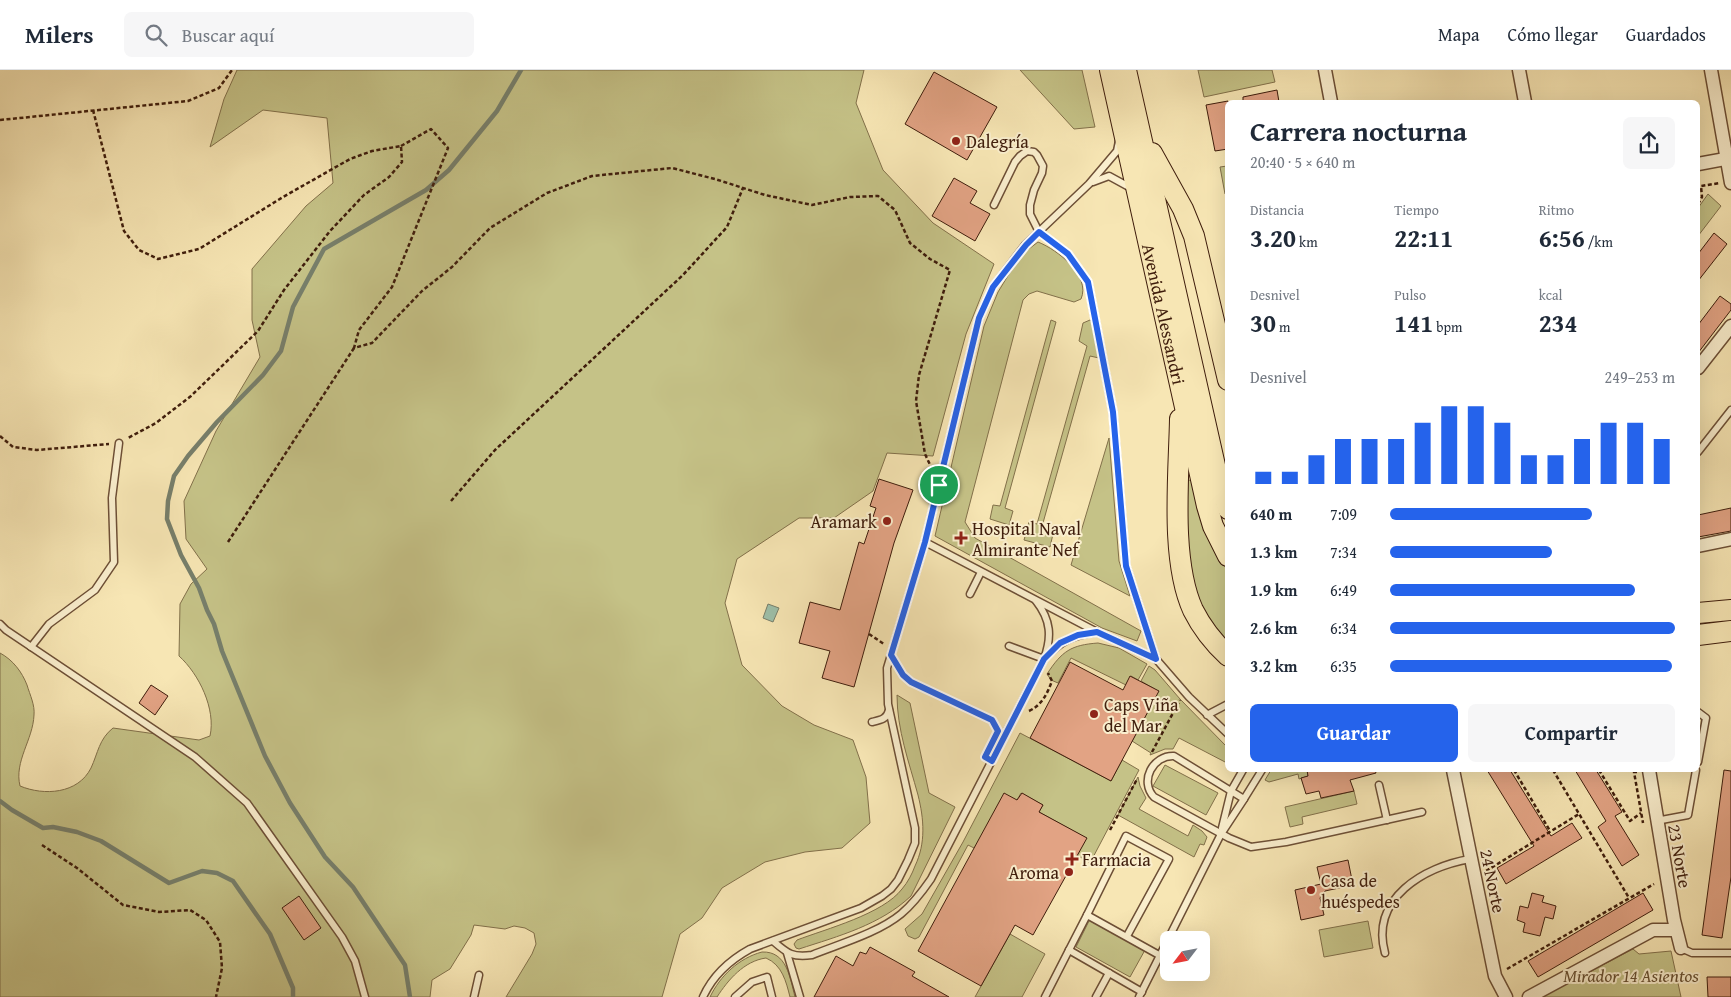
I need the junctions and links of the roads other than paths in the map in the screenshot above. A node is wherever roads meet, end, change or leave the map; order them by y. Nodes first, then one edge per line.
1 (1110, 70) edge
2 (1126, 70) edge
3 (1325, 70) edge
4 (1519, 70) edge
5 (1711, 70) edge
6 (1331, 100) edge
7 (1525, 100) edge
8 (1130, 125) junction
9 (1729, 159) edge
10 (1700, 164) edge
11 (1731, 183) edge
12 (1090, 184) junction
13 (1138, 194) junction
14 (994, 205) dead end
15 (1039, 232) junction
16 (1731, 326) edge
17 (1700, 365) edge
18 (1225, 367) edge
19 (1181, 383) junction
20 (1731, 410) edge
21 (120, 443) road end
22 (1700, 449) edge
23 (1225, 500) edge
24 (1731, 539) edge
25 (925, 542) junction
26 (1700, 546) edge
27 (1225, 550) edge
28 (981, 572) junction
29 (970, 594) dead end
30 (1033, 598) junction
31 (1731, 610) edge
32 (1700, 613) edge
33 (0, 624) edge
34 (1731, 631) edge
35 (1097, 632) junction
36 (1700, 635) edge
37 (1009, 646) dead end
38 (31, 647) junction
39 (1225, 652) edge
40 (1044, 659) junction
41 (1156, 659) junction
42 (1225, 706) edge
43 (889, 709) junction
44 (1700, 714) edge
45 (1207, 715) junction
46 (872, 722) dead end
47 (1225, 731) edge
48 (1700, 751) edge
49 (1242, 772) edge
50 (1261, 772) edge
51 (1453, 772) edge
52 (1649, 772) edge
53 (1696, 772) edge
54 (1378, 785) dead end
55 (1231, 791) junction
56 (1244, 799) junction
57 (1422, 812) dead end
58 (1387, 820) junction
59 (1656, 821) junction
60 (1221, 834) junction
61 (1470, 859) junction
62 (1087, 915) junction
63 (1676, 930) junction
64 (1127, 936) junction
65 (773, 941) junction
66 (1681, 948) joint
67 (1069, 950) junction
68 (787, 953) junction
69 (1385, 953) dead end
70 (1731, 953) edge
71 (1159, 955) junction
72 (1109, 973) junction
73 (478, 975) dead end
74 (1140, 994) edge
75 (365, 997) edge
76 (474, 997) edge
77 (703, 997) edge
78 (735, 997) edge
79 (772, 997) edge
80 (800, 997) edge
81 (1045, 997) edge
82 (1096, 997) edge
83 (1506, 997) edge
84 (1529, 997) edge

1 - 8 main road, Avenida Alessandri
2 - 8 main road, Avenida Alessandri
3 - 6 street
4 - 7 street
5 - 9 street
8 - 12 lane
8 - 13 main road, Avenida Alessandri
8 - 18 main road
8 - 23 main road, Avenida Alessandri
9 - 10 street
9 - 11 street
12 - 13 lane
12 - 15 lane
13 - 19 main road, Avenida Alessandri
14 - 15 lane
15 - 25 lane
15 - 41 lane
16 - 17 street
19 - 27 main road, Avenida Alessandri
19 - 39 main road
20 - 22 lane
21 - 38 lane
24 - 26 street
25 - 28 lane
25 - 43 lane
28 - 29 lane
28 - 30 lane
30 - 35 lane
30 - 40 lane
31 - 32 main road
33 - 38 lane
34 - 36 main road
35 - 40 lane
35 - 41 lane
37 - 40 lane
38 - 75 lane
40 - 68 lane
41 - 45 lane
42 - 45 lane
43 - 46 lane
43 - 65 lane
44 - 48 lane
45 - 47 lane
49 - 55 lane
50 - 56 lane
51 - 61 street, 24 Norte
52 - 59 street, 23 Norte
53 - 59 lane
54 - 58 lane
55 - 56 lane
55 - 60 lane
55 - 60 lane
56 - 60 lane
57 - 58 lane
58 - 60 lane
59 - 63 street, 23 Norte
60 - 71 lane
61 - 69 lane
61 - 83 street, 24 Norte
62 - 64 lane
62 - 64 lane
62 - 67 lane
63 - 66 street, 23 Norte
63 - 84 street
64 - 71 lane
65 - 68 lane
65 - 77 lane
66 - 70 lane
67 - 72 lane
67 - 81 lane
68 - 80 lane
71 - 74 lane
72 - 74 lane
72 - 82 lane
73 - 76 lane
78 - 79 lane

